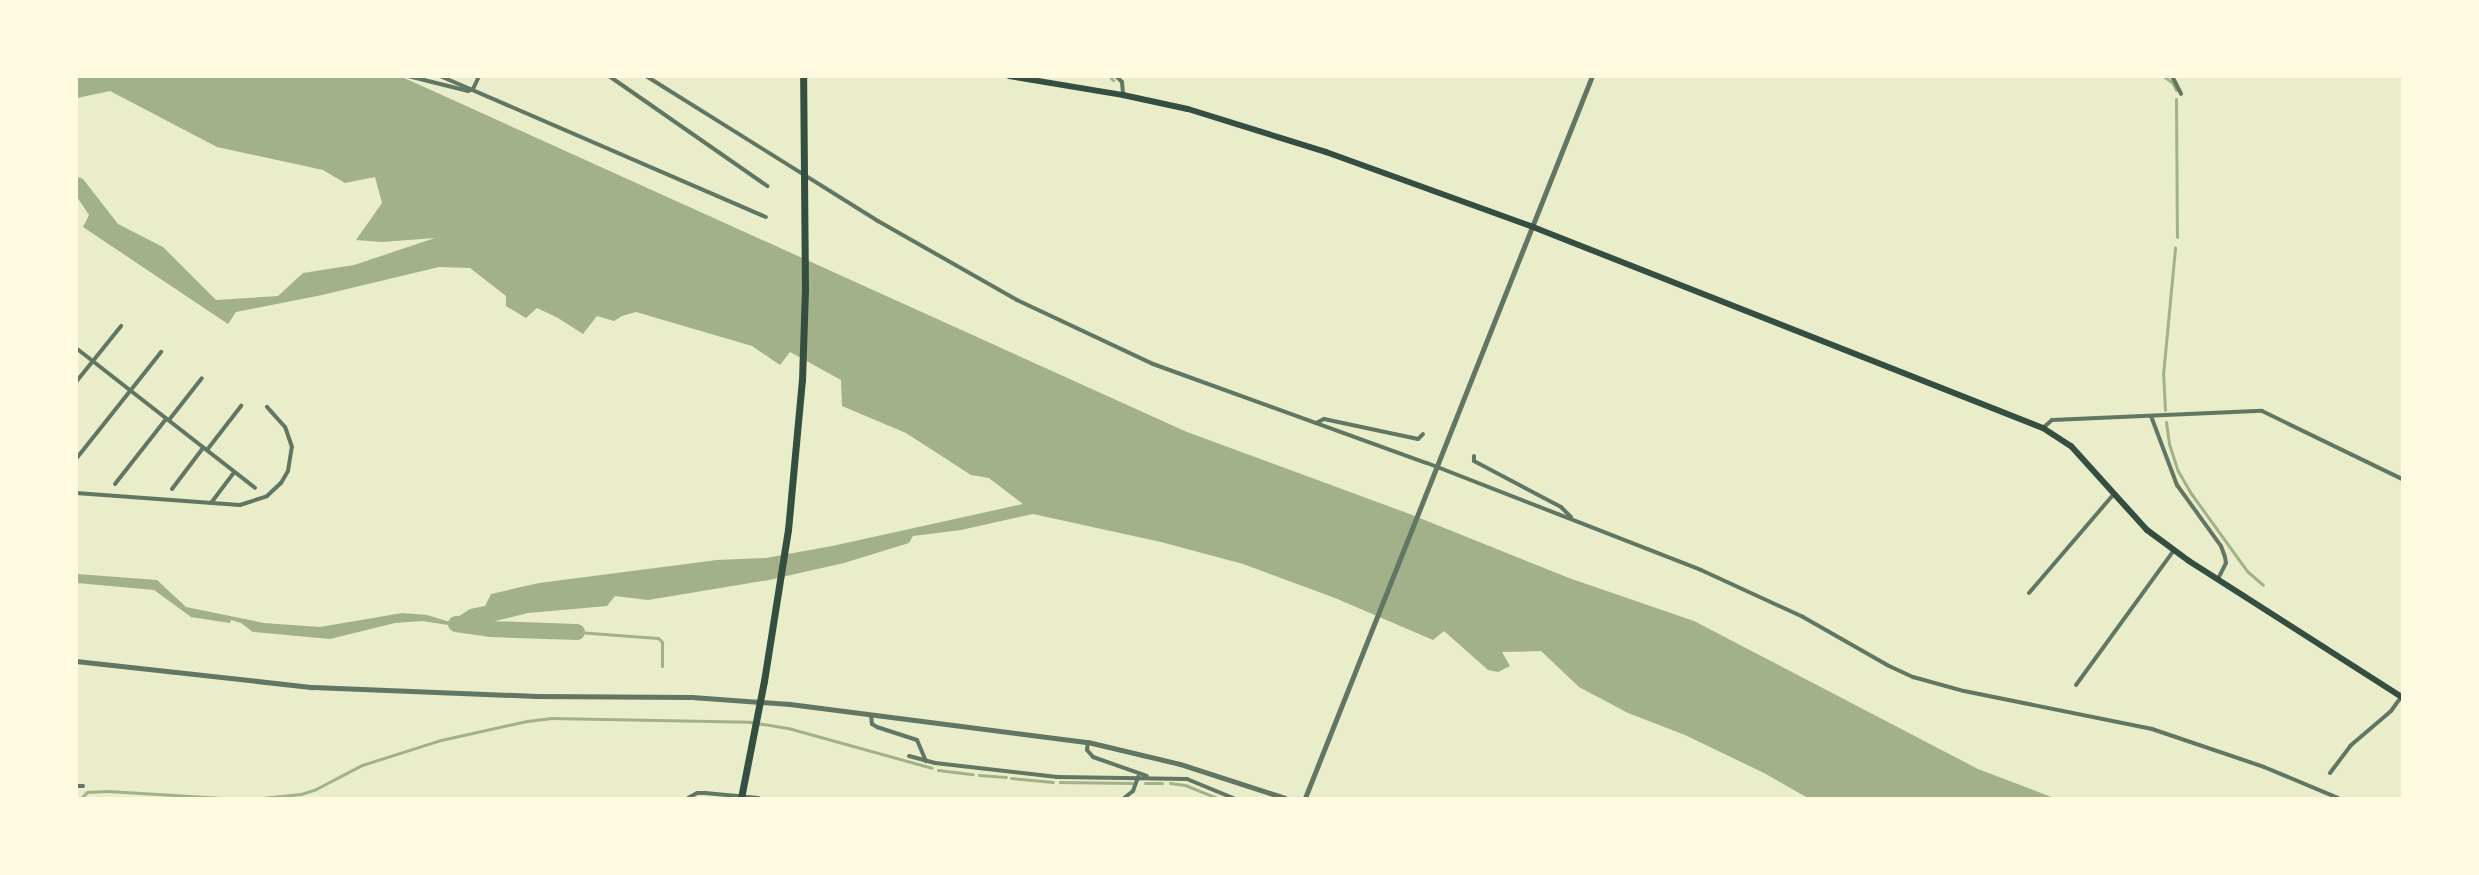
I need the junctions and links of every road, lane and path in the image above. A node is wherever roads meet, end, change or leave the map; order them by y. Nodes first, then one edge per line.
1 (408, 76) edge
2 (440, 76) edge
3 (478, 76) edge
4 (609, 76) edge
5 (646, 76) edge
6 (803, 76) edge
7 (1009, 76) edge
8 (1116, 76) edge
9 (1592, 76) edge
10 (2172, 76) edge
11 (471, 90) junction
12 (2181, 94) dead end
13 (1123, 95) junction
14 (767, 186) dead end
15 (766, 217) dead end
16 (1533, 227) junction
17 (121, 326) dead end
18 (76, 348) edge
19 (161, 352) dead end
20 (93, 361) junction
21 (202, 378) dead end
22 (76, 382) edge
23 (131, 391) junction
24 (241, 406) dead end
25 (267, 408) dead end
26 (2151, 416) junction
27 (167, 419) junction
28 (1316, 424) junction
29 (2043, 428) junction
30 (1423, 434) dead end
31 (205, 449) junction
32 (1474, 456) dead end
33 (76, 459) edge
34 (234, 472) junction
35 (2403, 479) edge
36 (115, 484) dead end
37 (255, 488) dead end
38 (172, 489) dead end
39 (76, 493) edge
40 (2114, 495) junction
41 (211, 503) junction
42 (1571, 518) junction
43 (2174, 550) junction
44 (2217, 580) junction
45 (2029, 593) dead end
46 (76, 661) edge
47 (2076, 685) dead end
48 (2402, 696) edge
49 (871, 715) junction
50 (1088, 742) junction
51 (909, 756) dead end
52 (926, 761) junction
53 (2330, 773) dead end
54 (1138, 777) junction
55 (1148, 777) junction
56 (76, 786) edge
57 (83, 786) dead end
58 (688, 798) edge
59 (741, 798) edge
60 (759, 798) edge
61 (1124, 798) edge
62 (1233, 798) edge
63 (1285, 798) edge
64 (1305, 798) edge
65 (2338, 798) edge

1 - 11 street
2 - 11 street
3 - 11 street
4 - 14 street
5 - 28 street
6 - 59 highway
7 - 13 main road
8 - 13 street
9 - 16 street
10 - 12 street
11 - 15 street
13 - 16 main road
16 - 29 main road
16 - 64 street
17 - 20 street
18 - 20 street
19 - 23 street
20 - 22 street
20 - 23 street
21 - 27 street
23 - 27 street
23 - 33 street
24 - 31 street
25 - 41 street
26 - 29 street
26 - 35 street
26 - 44 street
27 - 31 street
27 - 36 street
28 - 30 street
28 - 42 street
29 - 40 main road
31 - 34 street
31 - 38 street
32 - 42 street
34 - 37 street
34 - 41 street
39 - 41 street
40 - 43 main road
40 - 45 street
42 - 65 street
43 - 44 main road
43 - 47 street
44 - 48 main road
46 - 49 street
48 - 53 street
49 - 50 street
49 - 52 street
50 - 55 street
50 - 63 street
51 - 52 street
52 - 54 street
54 - 55 street
54 - 61 street
55 - 62 street
56 - 57 street
58 - 60 street

